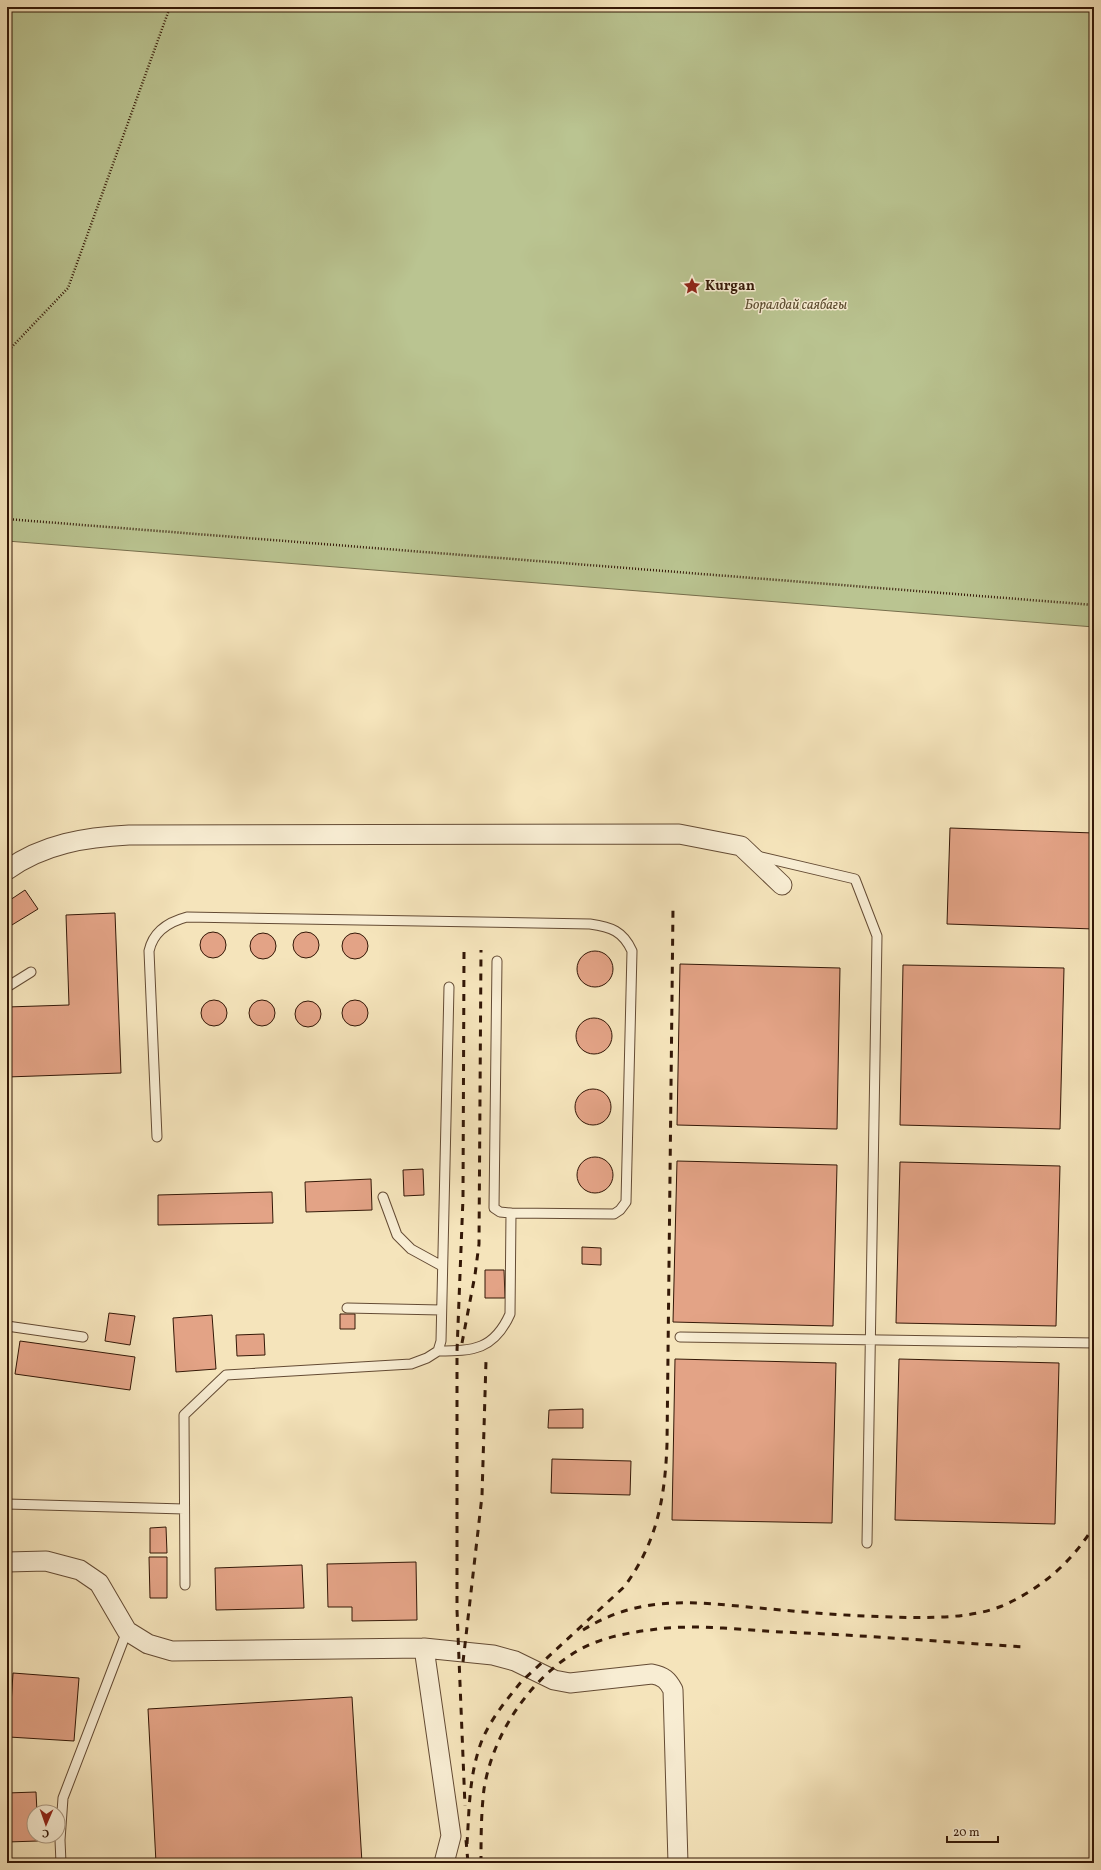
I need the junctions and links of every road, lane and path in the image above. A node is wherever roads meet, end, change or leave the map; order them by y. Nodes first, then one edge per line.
1 (170, 7) edge
2 (7, 352) edge
3 (7, 519) edge
4 (1094, 605) edge
5 (750, 855) junction
6 (7, 870) edge
7 (782, 885) dead end
8 (497, 961) dead end
9 (31, 972) dead end
10 (7, 987) edge
11 (449, 987) dead end
12 (157, 1136) dead end
13 (383, 1197) dead end
14 (511, 1213) junction
15 (442, 1266) junction
16 (347, 1308) dead end
17 (441, 1310) junction
18 (7, 1326) edge
19 (83, 1337) dead end
20 (680, 1337) dead end
21 (870, 1340) junction
22 (1094, 1343) edge
23 (438, 1351) junction
24 (7, 1504) edge
25 (184, 1509) junction
26 (867, 1543) dead end
27 (7, 1562) edge
28 (185, 1586) dead end
29 (127, 1631) junction
30 (424, 1648) junction
31 (682, 1862) edge
32 (61, 1863) edge
33 (444, 1863) edge

1 - 2 path
3 - 4 path
5 - 6 street
5 - 7 street
5 - 21 lane
8 - 14 lane
9 - 10 lane
11 - 15 lane
12 - 14 lane
13 - 15 lane
14 - 23 lane
15 - 17 lane
16 - 17 lane
17 - 23 lane
18 - 19 lane
20 - 21 lane
21 - 22 lane
21 - 26 lane
23 - 25 lane
24 - 25 lane
25 - 28 lane
27 - 29 street
29 - 30 street
29 - 32 lane
30 - 31 street
30 - 33 street

